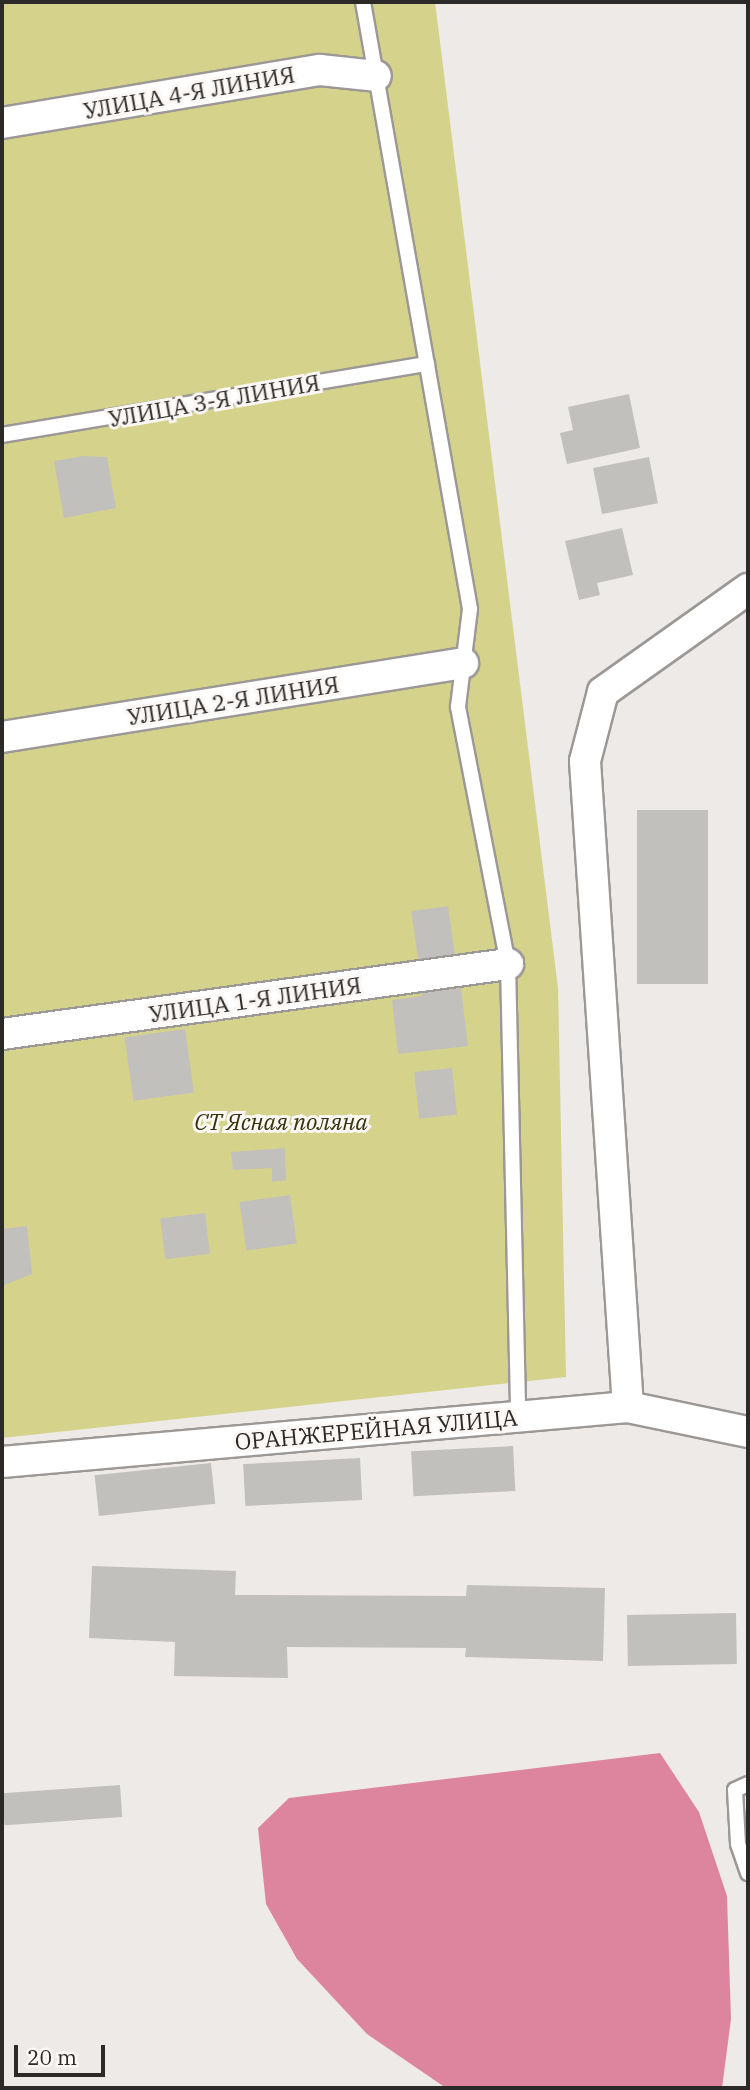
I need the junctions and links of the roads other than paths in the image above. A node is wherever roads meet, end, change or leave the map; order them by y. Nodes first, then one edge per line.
1 (363, 2) edge
2 (376, 76) junction
3 (2, 123) edge
4 (427, 364) junction
5 (2, 436) edge
6 (748, 589) edge
7 (463, 663) junction
8 (2, 737) edge
9 (508, 964) junction
10 (2, 1034) edge
11 (628, 1407) junction
12 (518, 1416) junction
13 (748, 1432) edge
14 (2, 1462) edge
15 (748, 1783) edge
16 (748, 1873) edge

1 - 2 lane
2 - 3 street, УЛИЦА 4-Я ЛИНИЯ
2 - 4 lane
4 - 5 lane, УЛИЦА 3-Я ЛИНИЯ
4 - 7 lane
6 - 11 street
7 - 8 street, УЛИЦА 2-Я ЛИНИЯ
7 - 9 lane
9 - 10 street, УЛИЦА 1-Я ЛИНИЯ
9 - 12 lane
11 - 12 street, ОРАНЖЕРЕЙНАЯ УЛИЦА
11 - 13 street, ОРАНЖЕРЕЙНАЯ УЛИЦА
12 - 14 street, ОРАНЖЕРЕЙНАЯ УЛИЦА
15 - 16 lane

